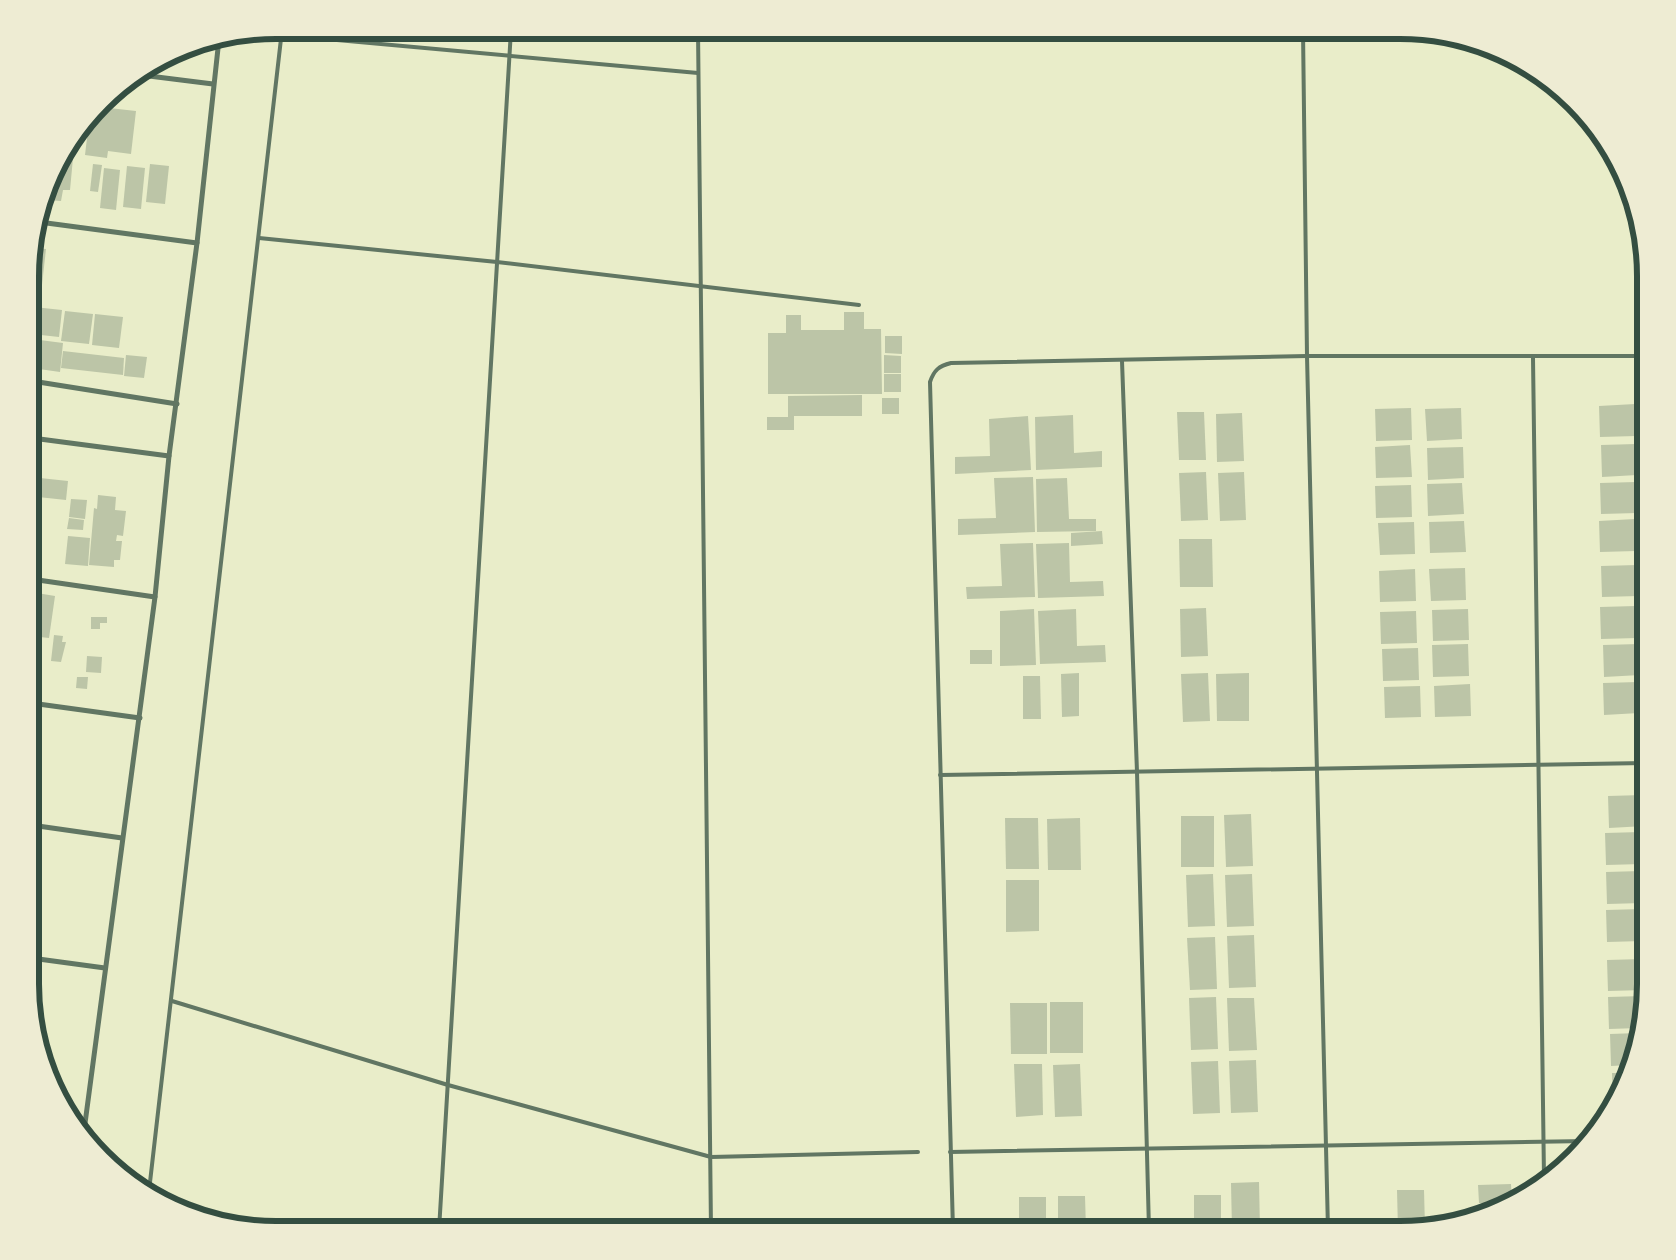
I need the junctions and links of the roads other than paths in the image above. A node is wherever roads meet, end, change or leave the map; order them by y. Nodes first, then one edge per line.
1 (282, 39) edge
2 (316, 39) edge
3 (510, 39) edge
4 (698, 39) edge
5 (1303, 39) edge
6 (218, 46) edge
7 (509, 56) junction
8 (698, 73) junction
9 (148, 76) edge
10 (213, 84) junction
11 (45, 223) edge
12 (259, 238) junction
13 (197, 243) junction
14 (497, 262) junction
15 (700, 286) junction
16 (859, 306) dead end
17 (1307, 356) junction
18 (1637, 356) edge
19 (1533, 358) junction
20 (1122, 361) junction
21 (39, 382) edge
22 (177, 404) junction
23 (39, 439) edge
24 (168, 456) junction
25 (39, 580) edge
26 (155, 598) junction
27 (39, 704) edge
28 (140, 718) junction
29 (1637, 763) edge
30 (1539, 766) junction
31 (1317, 769) junction
32 (1137, 772) junction
33 (940, 775) junction
34 (39, 826) edge
35 (122, 838) junction
36 (39, 959) edge
37 (105, 968) junction
38 (172, 1001) junction
39 (448, 1085) junction
40 (85, 1124) edge
41 (1544, 1142) junction
42 (1578, 1142) edge
43 (1326, 1146) junction
44 (1148, 1149) junction
45 (918, 1152) dead end
46 (950, 1152) junction
47 (711, 1157) junction
48 (1544, 1173) edge
49 (150, 1185) edge
50 (439, 1221) edge
51 (711, 1221) edge
52 (952, 1221) edge
53 (1148, 1221) edge
54 (1328, 1221) edge

1 - 12 lane
2 - 7 lane
3 - 7 lane
4 - 8 lane
5 - 17 lane
6 - 10 street
7 - 8 lane
7 - 14 lane
8 - 15 lane
9 - 10 street
10 - 13 street
11 - 13 street
12 - 14 lane
12 - 38 lane
13 - 22 street
14 - 15 lane
14 - 39 lane
15 - 16 lane
15 - 47 lane
17 - 19 lane
17 - 20 lane
17 - 31 lane
18 - 19 lane
19 - 30 lane
20 - 32 lane
20 - 33 lane
21 - 22 street
22 - 24 street
23 - 24 street
24 - 26 street
25 - 26 street
26 - 28 street
27 - 28 street
28 - 35 street
29 - 30 lane
30 - 31 lane
30 - 41 lane
31 - 32 lane
31 - 43 lane
32 - 33 lane
32 - 44 lane
33 - 46 lane
34 - 35 street
35 - 37 street
36 - 37 street
37 - 40 street
38 - 39 lane
38 - 49 lane
39 - 47 lane
39 - 50 lane
41 - 42 lane
41 - 43 lane
41 - 48 lane
43 - 44 lane
43 - 54 lane
44 - 46 lane
44 - 53 lane
45 - 47 lane
46 - 52 lane
47 - 51 lane

